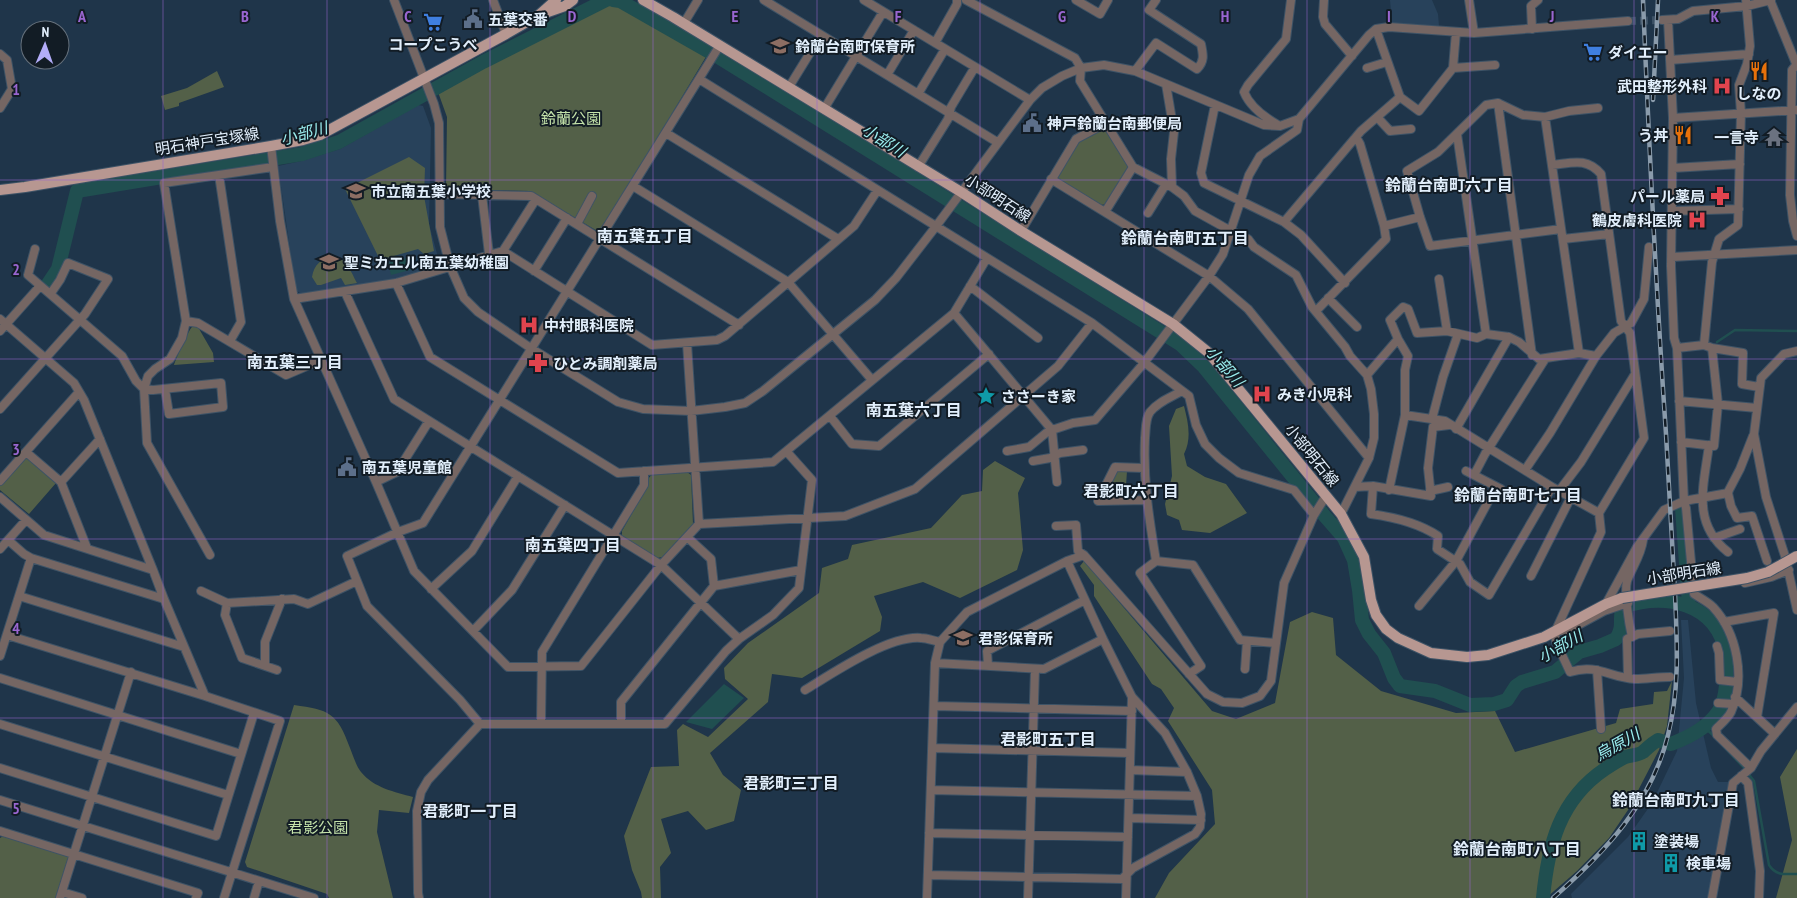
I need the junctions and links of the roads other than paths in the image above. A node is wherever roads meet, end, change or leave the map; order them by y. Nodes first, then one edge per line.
1 (394, 0) edge
2 (493, 0) edge
3 (556, 0) edge
4 (574, 0) edge
5 (643, 0) edge
6 (653, 0) edge
7 (698, 0) edge
8 (764, 0) edge
9 (864, 0) edge
10 (957, 0) edge
11 (966, 0) edge
12 (1076, 0) edge
13 (1108, 0) edge
14 (1156, 0) edge
15 (1291, 0) edge
16 (1324, 0) edge
17 (1469, 0) edge
18 (1538, 0) edge
19 (1771, 0) edge
20 (1747, 3) edge
21 (883, 12) junction
22 (539, 14) junction
23 (673, 16) junction
24 (1628, 21) tunnel mouth
25 (684, 23) junction
26 (1376, 29) junction
27 (1532, 29) junction
28 (914, 30) junction
29 (1456, 32) junction
30 (1474, 33) junction
31 (506, 34) junction
32 (821, 35) junction
33 (936, 43) junction
34 (719, 47) junction
35 (945, 49) junction
36 (0, 54) edge
37 (1749, 54) junction
38 (1352, 56) junction
39 (856, 57) junction
40 (1670, 60) junction
41 (3, 62) edge
42 (1388, 62) junction
43 (1797, 64) edge
44 (1495, 65) dead end
45 (974, 67) junction
46 (1081, 68) junction
47 (1367, 68) dead end
48 (1453, 68) junction
49 (1135, 71) junction
50 (887, 75) junction
51 (699, 80) junction
52 (425, 82) junction
53 (1166, 84) junction
54 (789, 87) junction
55 (918, 94) junction
56 (1400, 97) junction
57 (1030, 100) junction
58 (1498, 103) junction
59 (1215, 105) junction
60 (0, 108) edge
61 (1598, 108) dead end
62 (824, 109) junction
63 (1794, 110) edge
64 (1741, 113) junction
65 (949, 114) junction
66 (1377, 116) junction
67 (1546, 117) junction
68 (1673, 118) junction
69 (1299, 119) junction
70 (1106, 123) junction
71 (1280, 126) junction
72 (1411, 129) dead end
73 (666, 133) junction
74 (1457, 134) junction
75 (1356, 137) junction
76 (997, 142) junction
77 (271, 149) junction
78 (1740, 164) junction
79 (1552, 165) junction
80 (273, 167) junction
81 (918, 167) junction
82 (1133, 167) junction
83 (1673, 168) junction
84 (219, 175) junction
85 (1051, 179) junction
86 (633, 186) junction
87 (1169, 186) junction
88 (0, 190) edge
89 (877, 191) junction
90 (440, 194) junction
91 (482, 195) junction
92 (592, 196) dead end
93 (958, 196) junction
94 (536, 199) junction
95 (1241, 200) junction
96 (1739, 209) junction
97 (1672, 211) junction
98 (1105, 212) junction
99 (1148, 212) dead end
100 (1420, 217) junction
101 (567, 218) junction
102 (1284, 222) junction
103 (577, 224) junction
104 (937, 226) junction
105 (1384, 226) junction
106 (1561, 229) junction
107 (1021, 231) junction
108 (1232, 232) junction
109 (1609, 234) junction
110 (1516, 235) junction
111 (1797, 236) edge
112 (600, 238) junction
113 (838, 239) junction
114 (1563, 239) junction
115 (1473, 240) junction
116 (1649, 247) dead end
117 (35, 249) dead end
118 (1797, 250) edge
119 (503, 251) junction
120 (489, 254) junction
121 (1714, 255) junction
122 (1672, 257) junction
123 (987, 258) junction
124 (450, 266) junction
125 (534, 272) junction
126 (1209, 276) junction
127 (1439, 279) dead end
128 (788, 282) junction
129 (396, 283) junction
130 (1345, 283) junction
131 (40, 286) junction
132 (970, 286) junction
133 (345, 292) junction
134 (566, 292) junction
135 (51, 293) junction
136 (1328, 298) junction
137 (294, 299) junction
138 (1316, 311) junction
139 (954, 313) junction
140 (79, 319) junction
141 (186, 321) junction
142 (3, 322) edge
143 (1092, 323) junction
144 (739, 325) junction
145 (1170, 327) junction
146 (1357, 327) dead end
147 (1624, 327) junction
148 (0, 331) edge
149 (1447, 331) junction
150 (833, 334) junction
151 (1458, 334) junction
152 (1486, 334) junction
153 (1038, 338) dead end
154 (1509, 338) junction
155 (1398, 339) junction
156 (230, 341) junction
157 (687, 343) junction
158 (1704, 345) junction
159 (1677, 348) junction
160 (1712, 348) junction
161 (532, 349) junction
162 (1797, 351) edge
163 (1579, 353) junction
164 (989, 354) junction
165 (1532, 355) junction
166 (1596, 356) junction
167 (46, 358) junction
168 (1545, 359) junction
169 (321, 360) junction
170 (1144, 363) junction
171 (1635, 374) junction
172 (1367, 375) junction
173 (872, 380) junction
174 (1759, 387) junction
175 (144, 389) junction
176 (165, 389) junction
177 (1182, 390) junction
178 (79, 392) junction
179 (1024, 395) junction
180 (500, 399) junction
181 (1679, 401) junction
182 (1718, 404) junction
183 (1757, 408) junction
184 (0, 409) edge
185 (691, 411) junction
186 (1405, 415) junction
187 (830, 416) junction
188 (1432, 420) junction
189 (429, 421) junction
190 (1452, 427) junction
191 (1052, 430) junction
192 (1754, 434) junction
193 (100, 438) junction
194 (1681, 442) junction
195 (1709, 445) junction
196 (472, 446) junction
197 (1490, 449) junction
198 (1083, 450) dead end
199 (1006, 451) dead end
200 (26, 452) junction
201 (787, 452) junction
202 (1055, 455) junction
203 (1369, 458) junction
204 (1033, 461) dead end
205 (695, 468) junction
206 (1143, 468) junction
207 (1525, 470) junction
208 (644, 471) junction
209 (1466, 471) dead end
210 (518, 476) junction
211 (1474, 476) junction
212 (0, 481) edge
213 (61, 482) junction
214 (376, 482) junction
215 (1057, 482) dead end
216 (1373, 486) junction
217 (1355, 487) junction
218 (1448, 487) dead end
219 (1555, 489) junction
220 (1389, 490) junction
221 (1430, 491) junction
222 (1728, 493) junction
223 (0, 497) edge
224 (1570, 497) junction
225 (1703, 498) junction
226 (1146, 500) junction
227 (1324, 500) junction
228 (1684, 501) junction
229 (565, 505) junction
230 (1599, 513) junction
231 (1341, 514) junction
232 (1314, 515) junction
233 (807, 518) junction
234 (26, 520) junction
235 (699, 524) junction
236 (1056, 526) dead end
237 (1740, 529) dead end
238 (398, 532) junction
239 (614, 536) junction
240 (687, 537) junction
241 (1643, 538) junction
242 (1714, 538) junction
243 (8, 540) junction
244 (87, 548) junction
245 (0, 550) edge
246 (1728, 552) dead end
247 (210, 555) dead end
248 (1084, 555) junction
249 (1797, 556) edge
250 (31, 558) junction
251 (1156, 560) junction
252 (1067, 561) junction
253 (1456, 561) junction
254 (1767, 561) dead end
255 (661, 565) junction
256 (153, 570) junction
257 (801, 570) junction
258 (1789, 570) junction
259 (1531, 576) dead end
260 (357, 581) junction
261 (714, 586) junction
262 (431, 589) junction
263 (201, 590) dead end
264 (1694, 591) junction
265 (19, 596) junction
266 (164, 599) junction
267 (282, 599) junction
268 (1085, 600) junction
269 (701, 602) junction
270 (1624, 602) junction
271 (227, 603) junction
272 (1606, 604) junction
273 (1419, 606) dead end
274 (1797, 610) edge
275 (1724, 622) junction
276 (473, 631) junction
277 (1670, 631) dead end
278 (1555, 632) junction
279 (7, 635) junction
280 (1632, 637) junction
281 (739, 639) junction
282 (1103, 639) junction
283 (1247, 641) junction
284 (940, 642) junction
285 (1276, 643) junction
286 (1717, 646) dead end
287 (184, 647) junction
288 (0, 656) edge
289 (935, 663) junction
290 (265, 665) junction
291 (988, 665) junction
292 (542, 667) junction
293 (1035, 669) junction
294 (1245, 669) dead end
295 (277, 670) dead end
296 (1597, 670) junction
297 (131, 672) junction
298 (1190, 674) junction
299 (1670, 677) dead end
300 (0, 678) edge
301 (1628, 678) junction
302 (1735, 682) junction
303 (805, 690) dead end
304 (205, 696) junction
305 (1132, 696) junction
306 (1733, 702) junction
307 (1718, 703) dead end
308 (934, 706) junction
309 (1797, 707) edge
310 (1034, 708) junction
311 (1132, 710) junction
312 (254, 712) junction
313 (118, 715) junction
314 (1757, 717) junction
315 (541, 723) junction
316 (0, 724) edge
317 (480, 724) junction
318 (621, 724) junction
319 (1600, 729) dead end
320 (1775, 734) junction
321 (933, 748) junction
322 (1032, 750) junction
323 (1130, 753) junction
324 (241, 754) junction
325 (104, 756) junction
326 (0, 768) edge
327 (1751, 768) junction
328 (1130, 770) junction
329 (1187, 772) junction
330 (1741, 776) junction
331 (931, 790) junction
332 (1032, 792) junction
333 (1129, 794) junction
334 (228, 795) junction
335 (1197, 796) junction
336 (92, 797) junction
337 (0, 800) edge
338 (1129, 818) junction
339 (1201, 820) junction
340 (82, 826) junction
341 (0, 831) edge
342 (929, 832) junction
343 (1031, 834) junction
344 (1128, 837) junction
345 (74, 854) junction
346 (232, 873) junction
347 (928, 875) junction
348 (1127, 875) junction
349 (1029, 877) junction
350 (259, 882) junction
351 (61, 895) edge
352 (82, 898) edge
353 (196, 898) edge
354 (224, 898) edge
355 (254, 898) edge
356 (311, 898) edge
357 (420, 898) edge
358 (926, 898) edge
359 (1028, 898) edge
360 (1126, 898) edge
361 (1712, 898) edge
362 (1760, 898) edge

1 - 52 street
2 - 31 street
3 - 22 main road, 明石神戸宝塚線
4 - 22 main road, 明石神戸宝塚線
5 - 23 main road, 小部明石線
6 - 23 main road, 小部明石線
7 - 25 street
8 - 32 street
9 - 21 street
10 - 33 street
11 - 46 street
12 - 13 street
14 - 49 street
15 - 71 street
16 - 38 street
17 - 30 street
18 - 27 street
19 - 20 street
19 - 43 street
20 - 37 street
20 - 40 street
21 - 28 street
21 - 39 street
22 - 31 main road, 明石神戸宝塚線
23 - 25 main road, 小部明石線
24 - 27 street
25 - 34 main road, 小部明石線
26 - 29 street
26 - 38 street
26 - 42 street
27 - 30 street
28 - 33 street
28 - 50 street
29 - 30 street
29 - 48 street
31 - 52 main road, 明石神戸宝塚線
32 - 39 street
32 - 54 street
33 - 35 street
34 - 51 street
34 - 54 main road, 小部明石線
35 - 45 street
35 - 55 street
36 - 41 street
37 - 40 street
37 - 64 street
38 - 69 street
39 - 50 street
39 - 62 street
40 - 68 street
41 - 60 street
42 - 47 street
42 - 56 street
43 - 63 street
44 - 48 street
45 - 57 street
45 - 65 street
46 - 49 street
46 - 57 street
46 - 70 street
48 - 56 street
49 - 53 street
50 - 55 street
51 - 73 street
51 - 89 street
52 - 77 main road, 明石神戸宝塚線
52 - 90 street
53 - 59 street
53 - 87 street
54 - 62 main road, 小部明石線
55 - 65 street
56 - 66 street
57 - 76 street
58 - 67 street
58 - 74 street
58 - 110 street
59 - 71 street
59 - 95 street
61 - 67 street
62 - 81 main road, 小部明石線
63 - 64 street
63 - 111 street
64 - 68 street
64 - 78 street
65 - 76 street
65 - 81 street
66 - 72 street
66 - 75 street
67 - 79 street
68 - 83 street
69 - 71 street
69 - 95 street
70 - 82 street
70 - 85 street
73 - 86 street
73 - 113 street
74 - 100 street
74 - 115 street
75 - 102 street
75 - 105 street
76 - 93 street
77 - 80 street
77 - 88 main road, 明石神戸宝塚線
78 - 83 street
78 - 96 street
79 - 106 street
79 - 109 street
80 - 84 street
80 - 137 street
81 - 93 main road, 小部明石線
82 - 87 street
82 - 98 street
83 - 97 street
84 - 141 street
84 - 156 street
85 - 98 street
85 - 107 street
86 - 112 street
86 - 128 street
87 - 99 street
87 - 108 street
89 - 104 street
89 - 113 street
90 - 91 street
90 - 124 street
91 - 94 street
91 - 120 street
92 - 103 street
93 - 104 street
93 - 107 main road, 小部明石線
94 - 101 street
94 - 119 street
95 - 102 street
95 - 108 street
96 - 97 street
96 - 121 street
97 - 122 street
98 - 126 street
100 - 105 street
100 - 115 street
101 - 103 street
101 - 125 street
102 - 130 street
103 - 112 street
104 - 123 street
104 - 150 street
105 - 130 street
106 - 110 street
106 - 114 street
107 - 145 main road, 小部明石線
108 - 126 street
108 - 138 street
109 - 114 street
109 - 147 street
110 - 115 street
110 - 165 street
112 - 134 street
112 - 144 street
113 - 128 street
114 - 163 street
115 - 152 street
116 - 147 street
117 - 131 street
118 - 121 street
119 - 120 street
119 - 125 street
120 - 124 street
121 - 122 street
121 - 158 street
122 - 159 street
123 - 132 street
123 - 143 street
124 - 129 street
124 - 161 street
125 - 134 street
126 - 145 street
126 - 203 street
127 - 149 street
128 - 144 street
128 - 150 street
129 - 133 street
129 - 180 street
130 - 136 street
131 - 135 street
131 - 142 street
132 - 139 street
132 - 153 street
133 - 137 street
133 - 189 street
134 - 157 street
134 - 161 street
135 - 140 street
135 - 140 street
136 - 138 street
136 - 146 street
137 - 169 street
138 - 172 street
139 - 164 street
139 - 173 street
140 - 167 street
140 - 175 street
141 - 156 street
141 - 175 street
142 - 148 street
142 - 167 street
143 - 170 street
143 - 179 street
144 - 157 street
145 - 170 street
145 - 227 main road, 小部明石線
147 - 166 street
147 - 171 street
149 - 151 street
149 - 155 street
150 - 173 street
150 - 185 street
151 - 152 street
151 - 188 street
152 - 154 street
154 - 165 street
154 - 190 street
155 - 172 street
155 - 186 street
156 - 169 street
157 - 185 street
158 - 159 street
158 - 160 street
159 - 181 street
160 - 174 street
160 - 182 street
161 - 180 street
161 - 185 street
162 - 174 street
163 - 166 street
163 - 168 street
164 - 179 street
164 - 187 street
165 - 168 street
166 - 207 street
167 - 178 street
167 - 184 street
168 - 197 street
169 - 214 street
170 - 177 street
170 - 191 street
171 - 219 street
171 - 230 street
172 - 203 street
173 - 187 street
174 - 183 street
175 - 176 street
175 - 247 street
176 - 176 street
177 - 206 street
177 - 232 street
178 - 193 street
178 - 200 street
179 - 191 street
179 - 233 street
180 - 196 street
180 - 208 street
181 - 182 street
181 - 194 street
182 - 183 street
182 - 195 street
183 - 192 street
185 - 205 street
186 - 188 street
186 - 220 street
187 - 201 street
188 - 190 street
189 - 196 street
189 - 214 street
190 - 197 street
190 - 221 street
191 - 199 street
191 - 202 street
192 - 222 street
192 - 258 street
193 - 213 street
193 - 256 street
194 - 195 street
194 - 228 street
195 - 225 street
196 - 210 street
196 - 238 street
197 - 207 street
197 - 211 street
198 - 202 street
200 - 212 street
200 - 213 street
201 - 205 street
201 - 233 street
202 - 204 street
202 - 215 street
203 - 217 street
205 - 208 street
205 - 235 street
206 - 226 street
206 - 226 street
207 - 219 street
208 - 239 street
209 - 211 street
210 - 229 street
210 - 262 street
211 - 253 street
213 - 244 street
214 - 238 street
216 - 217 street
216 - 220 street
216 - 253 street
217 - 231 street
218 - 221 street
219 - 224 street
219 - 253 street
220 - 221 street
222 - 225 street
222 - 254 street
223 - 234 street
224 - 230 street
224 - 259 street
225 - 228 street
225 - 242 street
226 - 251 street
227 - 231 main road, 小部明石線
227 - 232 street
228 - 241 street
228 - 264 street
229 - 239 street
229 - 276 street
230 - 278 street
231 - 278 main road, 小部明石線
232 - 285 street
233 - 235 street
233 - 257 street
234 - 243 street
234 - 244 street
235 - 240 street
236 - 248 street
237 - 242 street
238 - 260 street
238 - 262 street
239 - 255 street
239 - 292 street
240 - 255 street
240 - 261 street
241 - 270 street
241 - 272 street
242 - 246 street
243 - 245 street
243 - 250 street
244 - 256 street
248 - 252 street
248 - 298 street
249 - 270 main road, 小部明石線, bridge
250 - 265 street
250 - 266 street
251 - 283 street
251 - 298 street
252 - 268 street
252 - 284 street
253 - 273 street
255 - 269 street
255 - 292 street
256 - 266 street
257 - 261 street
257 - 281 street
258 - 264 street
258 - 274 street
260 - 267 street
260 - 317 street
261 - 269 street
262 - 276 street
263 - 271 street
264 - 275 street
265 - 279 street
265 - 287 street
266 - 287 street
267 - 271 street
267 - 290 street
268 - 282 street
268 - 291 street
269 - 281 street
269 - 318 street
270 - 272 main road, 小部明石線
270 - 278 street
270 - 280 street
271 - 290 street
272 - 278 main road, 小部明石線
275 - 302 street
275 - 314 street
276 - 292 street
277 - 280 street
278 - 296 street
279 - 288 street
279 - 297 street
280 - 301 street
281 - 318 street
282 - 293 street
282 - 305 street
283 - 285 street
283 - 294 street
284 - 289 street
284 - 303 street
285 - 298 street
286 - 302 street
287 - 304 street
289 - 291 street
289 - 308 street
290 - 295 street
291 - 293 street
292 - 315 street
293 - 310 street
296 - 301 street
296 - 319 street
297 - 304 street
297 - 313 street
299 - 301 street
300 - 313 street
302 - 306 street
304 - 312 street
305 - 311 street
305 - 329 street
306 - 307 street
306 - 314 street
306 - 327 street
308 - 310 street
308 - 321 street
309 - 320 street
310 - 311 street
310 - 322 street
311 - 323 street
312 - 324 street
312 - 346 street
313 - 324 street
313 - 325 street
314 - 320 street
315 - 317 street
315 - 318 street
316 - 325 street
317 - 357 street
320 - 327 street
321 - 322 street
321 - 331 street
322 - 323 street
322 - 332 street
323 - 328 street
324 - 334 street
325 - 334 street
325 - 336 street
326 - 336 street
327 - 330 street
328 - 329 street
328 - 333 street
329 - 335 street
330 - 361 street
330 - 362 street
331 - 332 street
331 - 342 street
332 - 333 street
332 - 343 street
333 - 335 street
333 - 338 street
334 - 336 street
335 - 339 street
336 - 340 street
337 - 340 street
338 - 339 street
338 - 344 street
339 - 348 street
340 - 345 street
340 - 346 street
341 - 345 street
342 - 343 street
342 - 347 street
343 - 344 street
343 - 349 street
344 - 348 street
345 - 351 street
345 - 353 street
346 - 350 street
346 - 354 street
347 - 349 street
347 - 358 street
348 - 349 street
348 - 360 street
349 - 359 street
350 - 355 street
350 - 356 street
351 - 352 street

